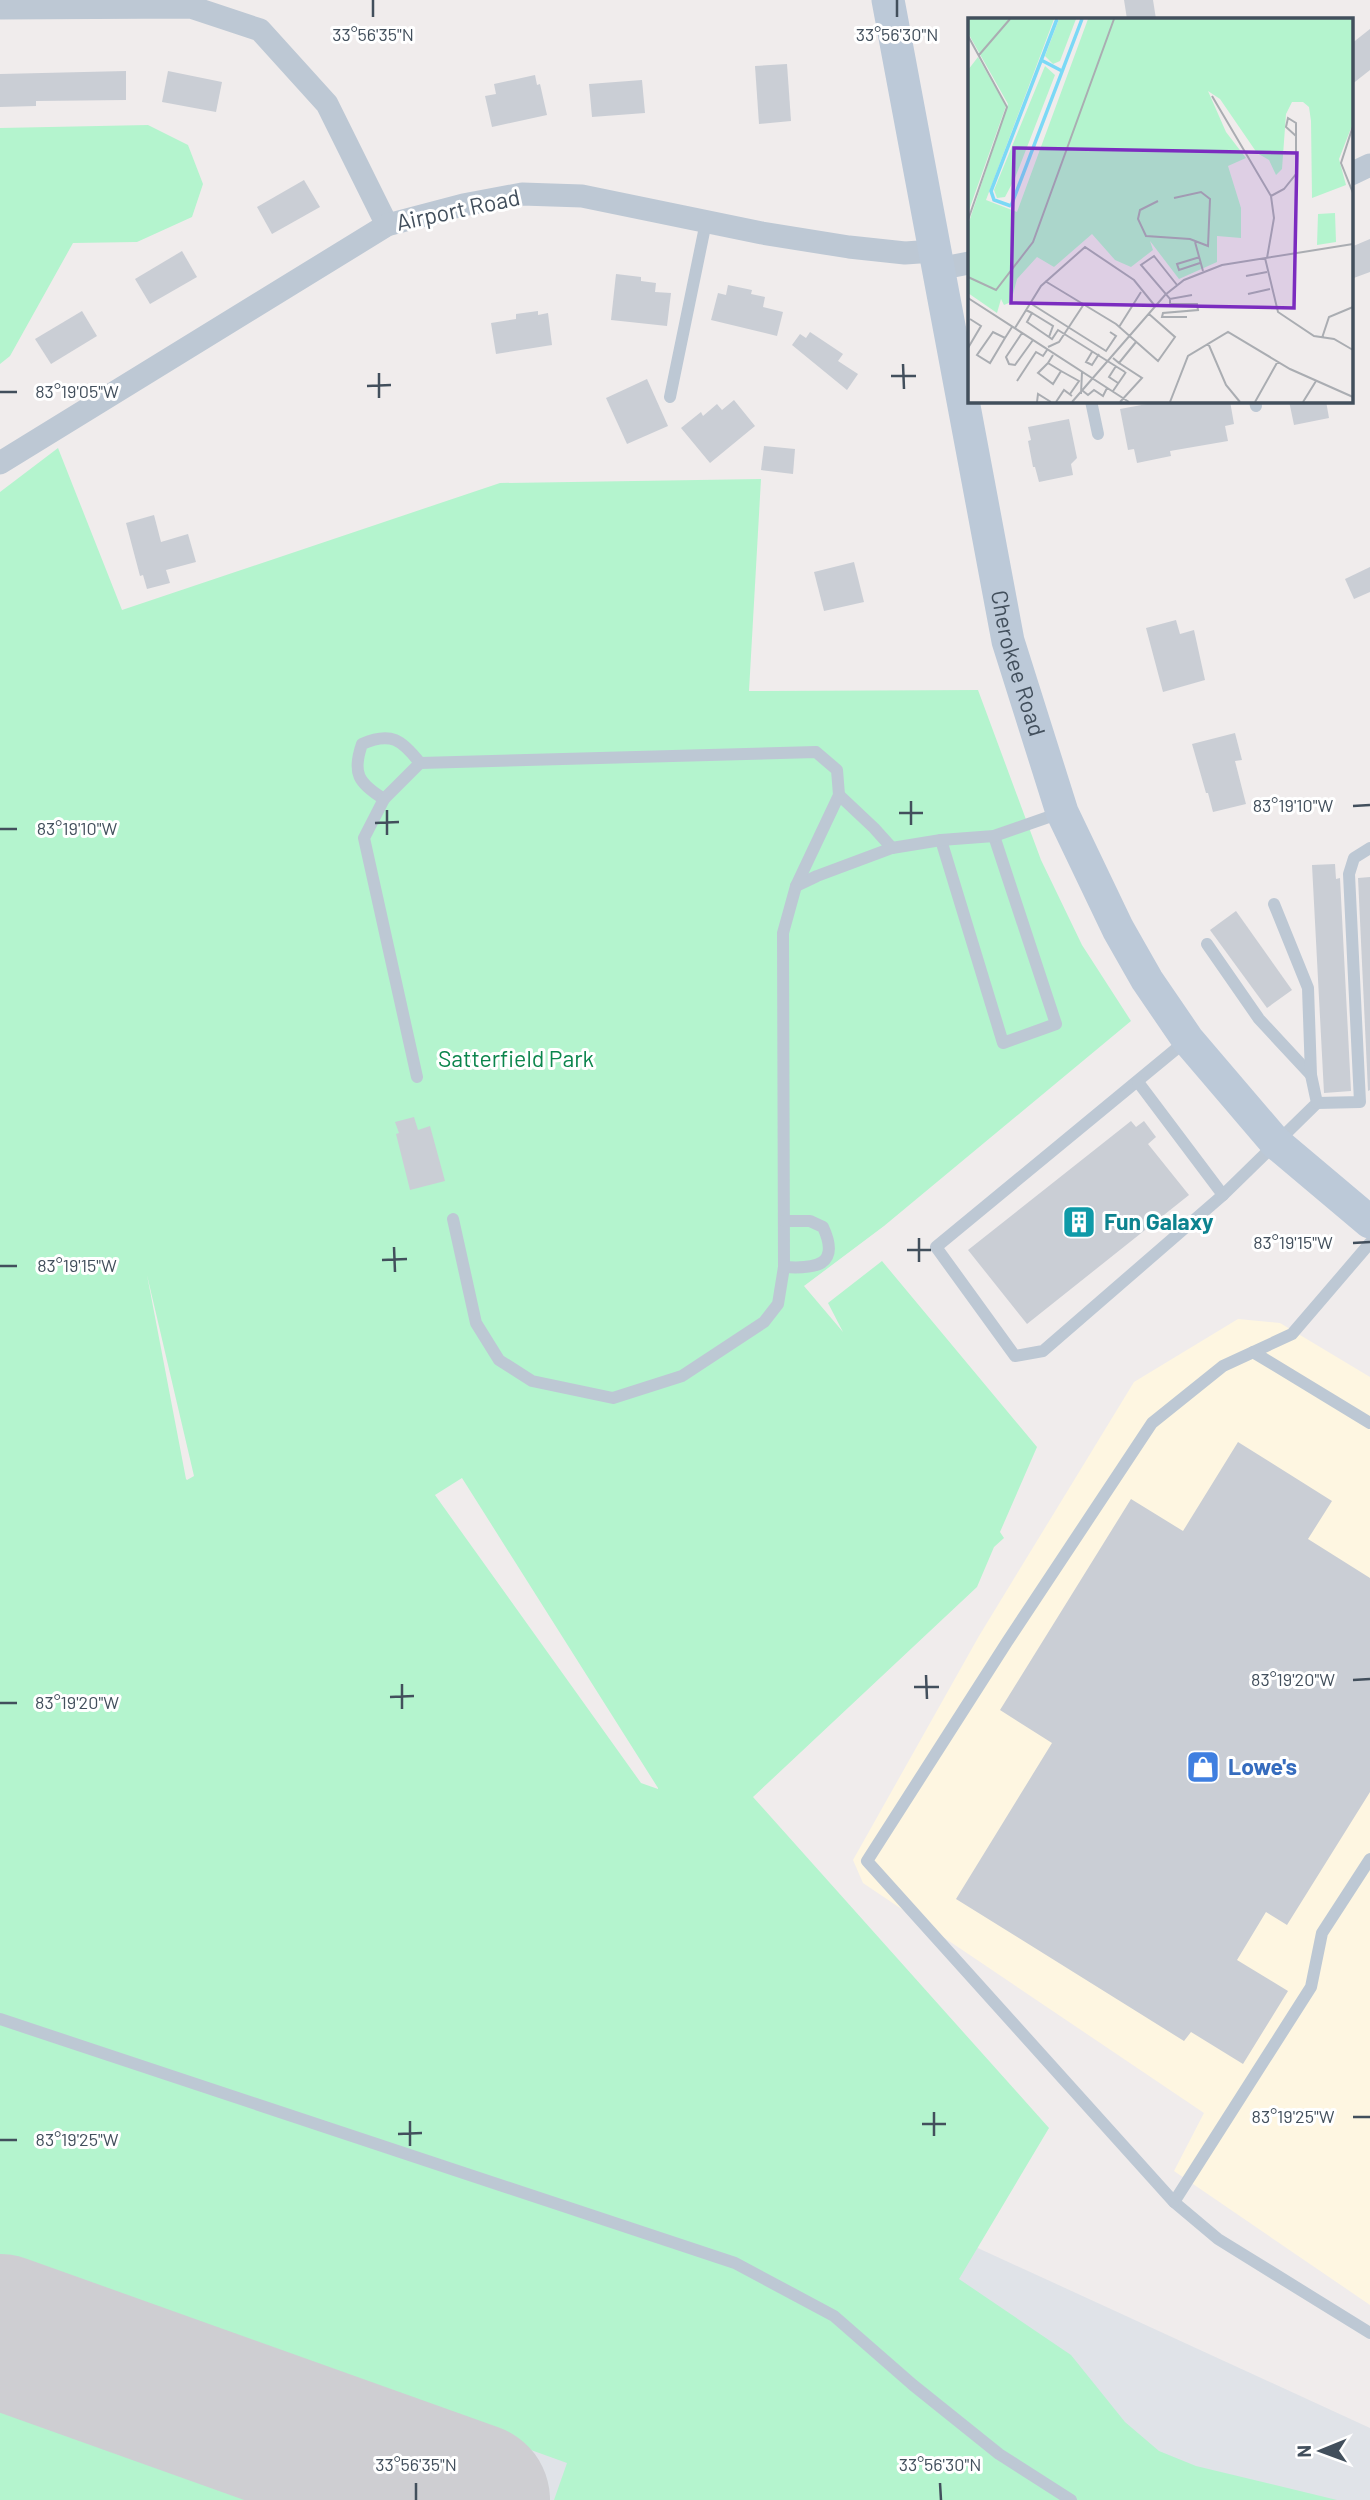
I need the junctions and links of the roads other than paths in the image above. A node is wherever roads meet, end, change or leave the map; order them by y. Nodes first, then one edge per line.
1 (888, 0) edge
2 (0, 8) edge
3 (1370, 164) edge
4 (1352, 173) edge
5 (706, 222) junction
6 (387, 225) junction
7 (947, 261) edge
8 (968, 392) edge
9 (670, 397) dead end
10 (970, 402) edge
11 (1091, 402) edge
12 (1098, 434) dead end
13 (0, 463) edge
14 (420, 763) junction
15 (839, 794) junction
16 (384, 799) junction
17 (1062, 812) junction
18 (994, 836) junction
19 (941, 840) junction
20 (892, 848) junction
21 (1370, 848) edge
22 (796, 886) junction
23 (1274, 904) dead end
24 (1208, 944) dead end
25 (1188, 1040) junction
26 (1311, 1075) junction
27 (417, 1077) dead end
28 (1138, 1082) junction
29 (1317, 1103) junction
30 (1276, 1143) junction
31 (1223, 1195) junction
32 (453, 1219) dead end
33 (784, 1221) junction
34 (1370, 1222) edge
35 (1370, 1243) edge
36 (784, 1267) junction
37 (1253, 1352) junction
38 (1370, 1423) edge
39 (1370, 1859) edge
40 (0, 2019) edge
41 (1174, 2202) junction
42 (1370, 2332) edge
43 (1071, 2500) edge

1 - 7 main road, Cherokee Road
2 - 6 street
3 - 4 street
5 - 6 street, Airport Road
5 - 7 street, Airport Road
5 - 9 lane
6 - 13 street, Airport Road
7 - 8 main road, Cherokee Road
10 - 17 main road, Cherokee Road
11 - 12 lane
14 - 15 lane
14 - 16 lane
14 - 16 lane
15 - 20 lane
15 - 22 lane
16 - 27 lane
17 - 18 lane
17 - 25 main road, Cherokee Road
18 - 19 lane
18 - 19 lane
19 - 20 lane
20 - 22 lane
21 - 29 lane
22 - 33 lane
23 - 26 lane
24 - 26 lane
25 - 28 lane
25 - 30 main road, Cherokee Road
26 - 29 lane
28 - 31 lane
28 - 31 lane
29 - 30 lane
30 - 31 lane
30 - 34 main road, Cherokee Road
32 - 36 lane
33 - 36 lane
33 - 36 lane
35 - 37 lane
37 - 38 lane
37 - 41 lane
39 - 41 lane
40 - 43 lane
41 - 42 lane

